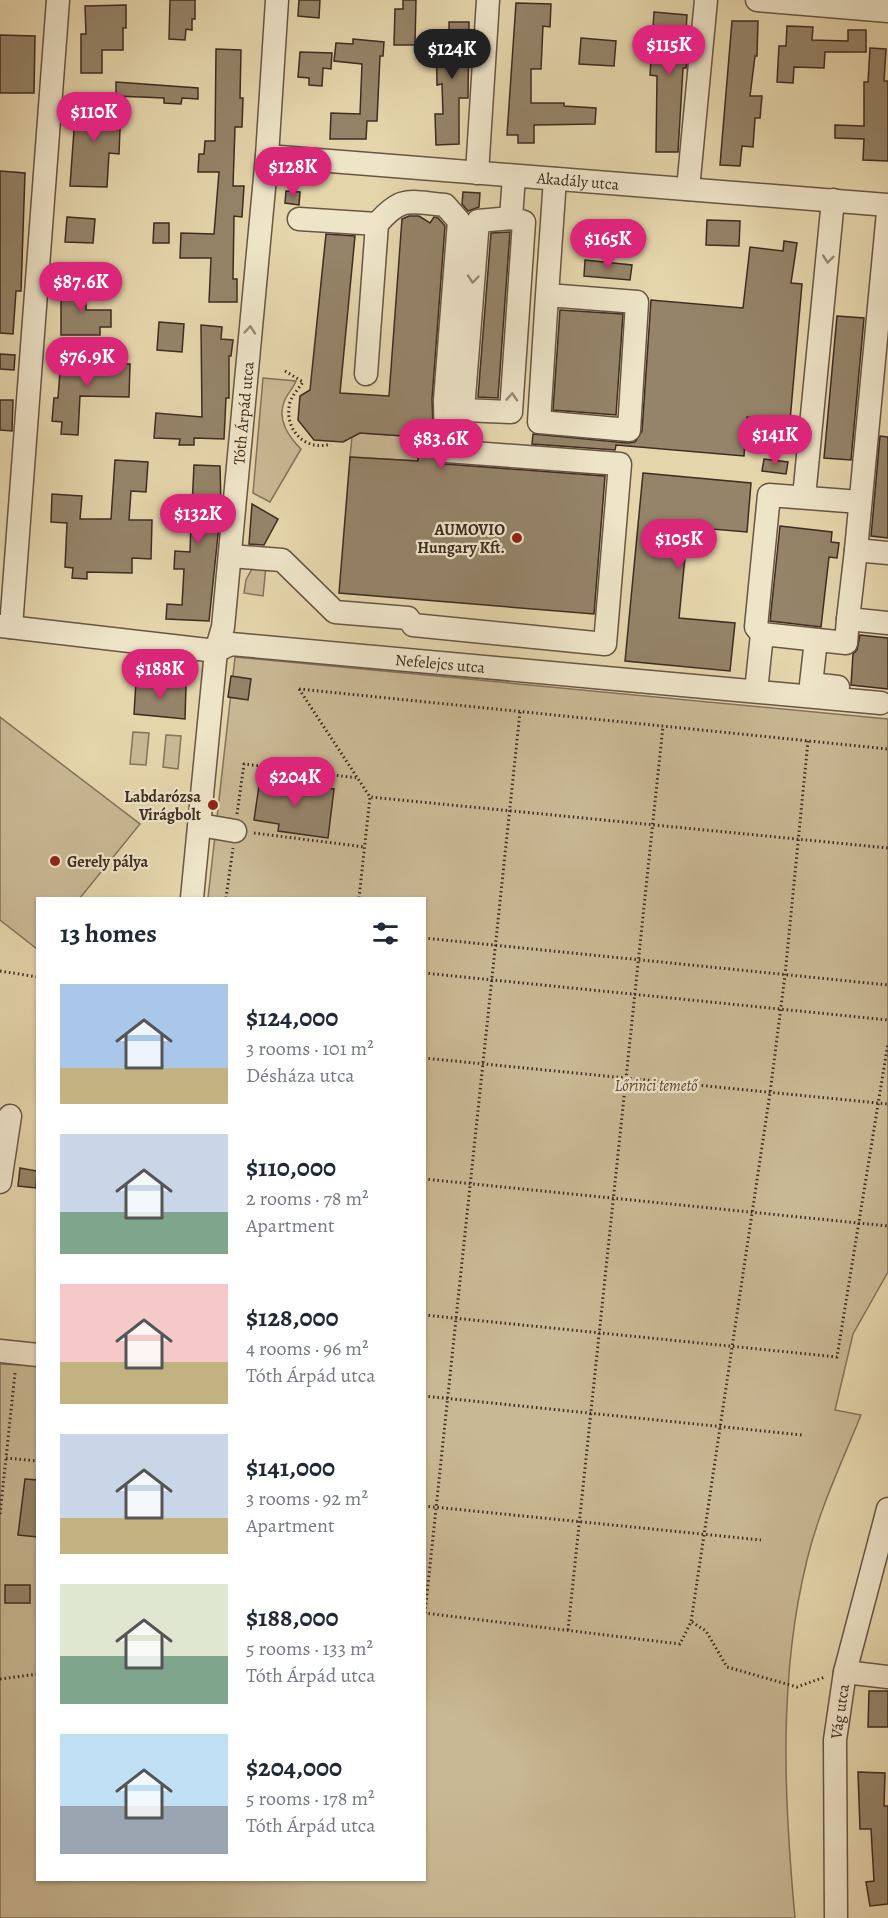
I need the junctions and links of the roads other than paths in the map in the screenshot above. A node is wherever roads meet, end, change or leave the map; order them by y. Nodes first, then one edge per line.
1 (58, 0) edge
2 (277, 0) edge
3 (488, 0) edge
4 (706, 0) edge
5 (757, 0) edge
6 (888, 11) edge
7 (267, 156) junction
8 (477, 173) junction
9 (514, 176) junction
10 (555, 179) junction
11 (688, 189) junction
12 (833, 200) junction
13 (888, 205) edge
14 (888, 212) edge
15 (299, 219) dead end
16 (517, 220) junction
17 (377, 224) junction
18 (547, 295) junction
19 (366, 374) dead end
20 (881, 377) edge
21 (804, 497) junction
22 (860, 502) junction
23 (856, 550) junction
24 (888, 553) edge
25 (230, 556) junction
26 (848, 619) junction
27 (888, 623) edge
28 (5, 627) edge
29 (762, 634) junction
30 (816, 640) junction
31 (216, 651) junction
32 (756, 691) junction
33 (884, 698) edge
34 (200, 825) junction
35 (235, 831) road end
36 (192, 897) edge
37 (10, 1116) dead end
38 (0, 1182) edge
39 (0, 1351) edge
40 (36, 1355) edge
41 (888, 1509) edge
42 (844, 1672) junction
43 (888, 1677) edge
44 (836, 1918) edge

1 - 28 street
2 - 7 street, Tóth Árpád utca
3 - 8 street
4 - 11 street
5 - 6 street
7 - 8 street, Akadály utca
25 -> 7 street, Tóth Árpád utca
8 - 9 street, Akadály utca
9 - 10 street, Akadály utca
9 - 16 street
10 - 11 street, Akadály utca
10 - 18 street
11 - 12 street, Akadály utca
12 - 13 street, Akadály utca
12 -> 21 street
14 - 20 street
15 - 17 street
16 -> 16 street
17 - 19 street
17 - 25 street
18 - 18 street
20 - 22 street
21 - 22 street
21 - 29 street
22 - 23 street
23 - 24 street
23 - 26 street
25 - 31 street, Tóth Árpád utca
26 - 27 street
26 - 30 street
28 - 31 street, Nefelejcs utca
29 - 30 street
29 - 32 street
30 - 33 street
31 - 32 street, Nefelejcs utca
31 - 34 street, Tóth Árpád utca
32 - 33 street, Nefelejcs utca
34 - 35 street
34 - 36 street, Tóth Árpád utca
37 - 38 street
39 - 40 street
41 - 42 street, Vág utca
42 - 43 street
42 - 44 street, Vág utca

